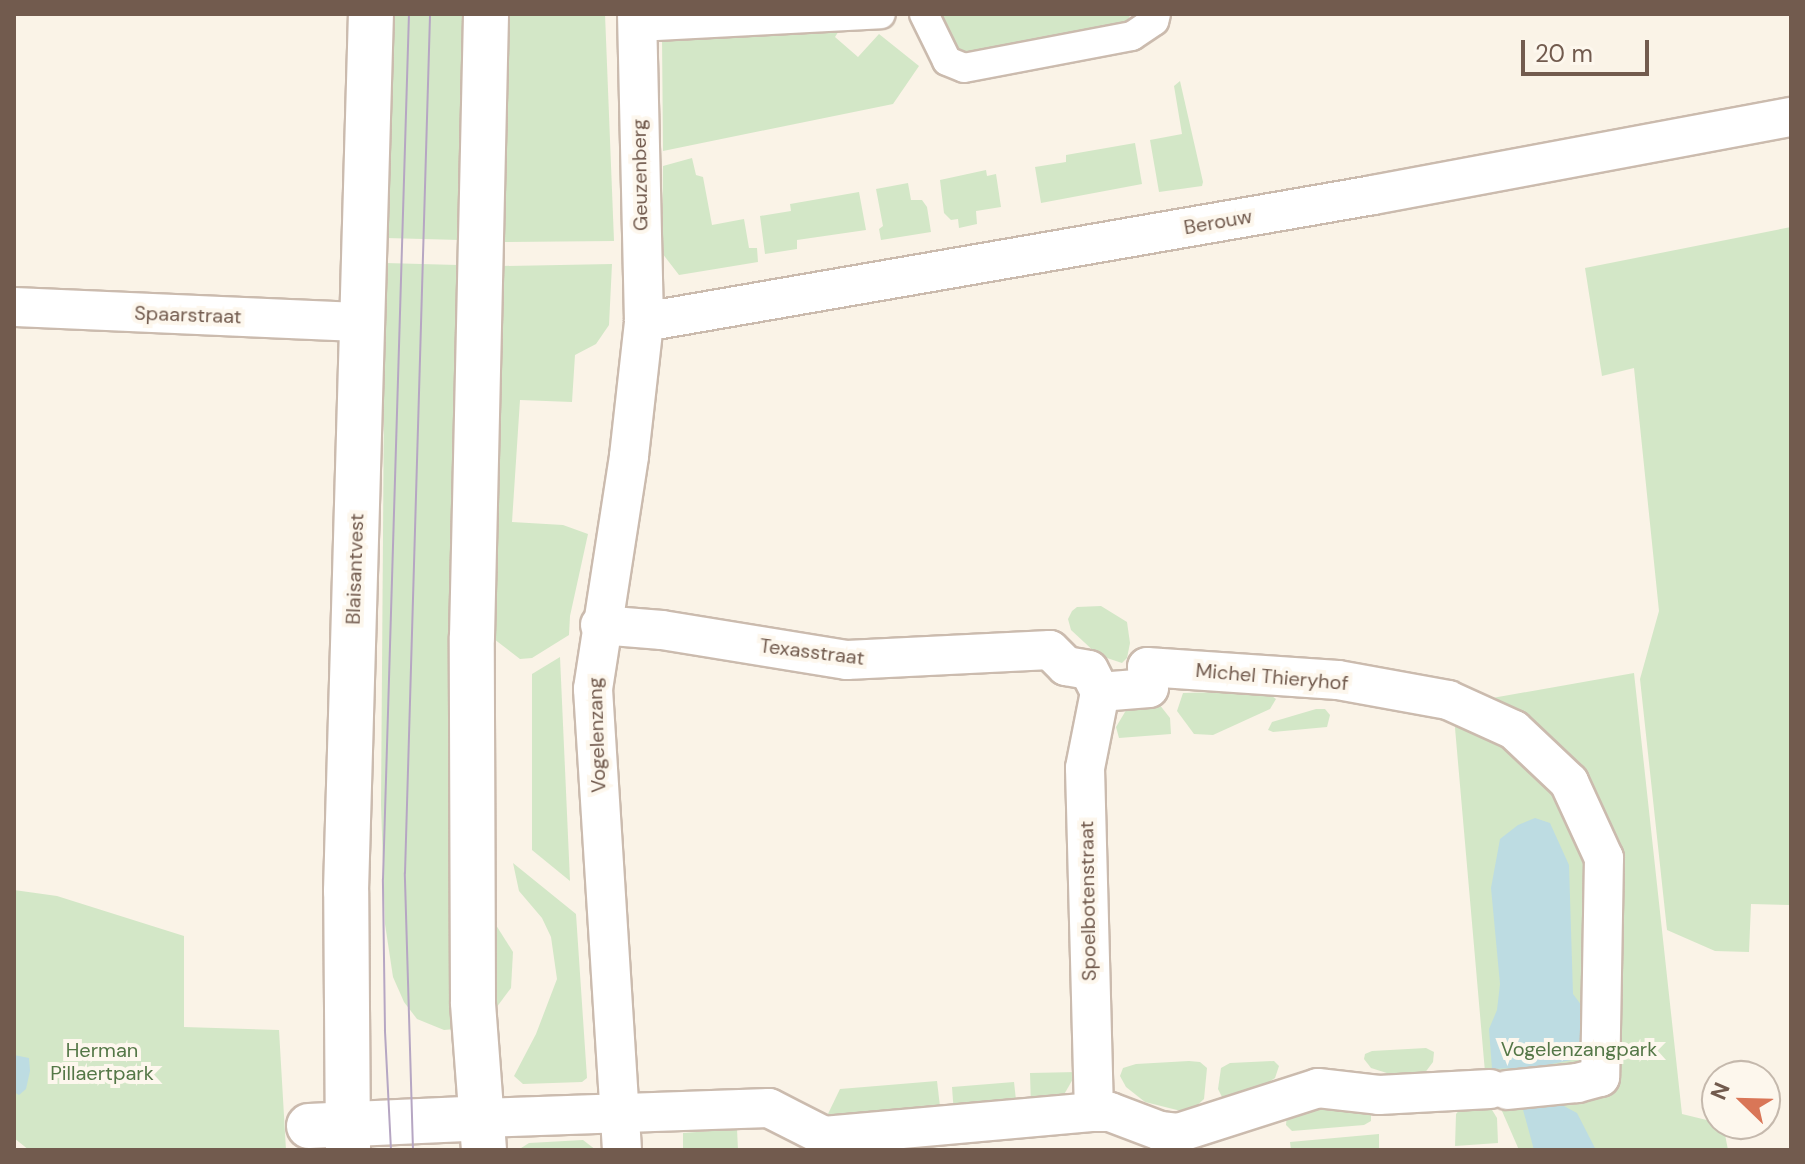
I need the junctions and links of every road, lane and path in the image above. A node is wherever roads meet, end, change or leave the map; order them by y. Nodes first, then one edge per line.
1 (371, 14) edge
2 (486, 14) edge
3 (881, 14) edge
4 (924, 14) edge
5 (1156, 14) edge
6 (637, 21) edge
7 (1791, 117) edge
8 (14, 307) edge
9 (362, 322) junction
10 (644, 322) junction
11 (600, 625) junction
12 (1100, 692) junction
13 (620, 1112) junction
14 (1094, 1112) junction
15 (335, 1133) edge
16 (483, 1134) edge
17 (622, 1150) edge

1 - 9 main road, Blaisantvest
2 - 16 main road
3 - 6 street, Geuzenberg
4 - 5 street
6 - 10 street, Geuzenberg
7 - 10 street, Berouw
8 - 9 street, Spaarstraat
9 - 15 main road, Blaisantvest
10 - 11 street, Vogelenzang
11 - 12 street, Texasstraat
11 - 13 street, Vogelenzang
12 - 14 street, Spoelbotenstraat
12 - 14 street, Michel Thieryhof
13 - 14 street
13 - 16 street
13 - 17 street, Vogelenzang
15 - 16 main road, Blaisantvest

